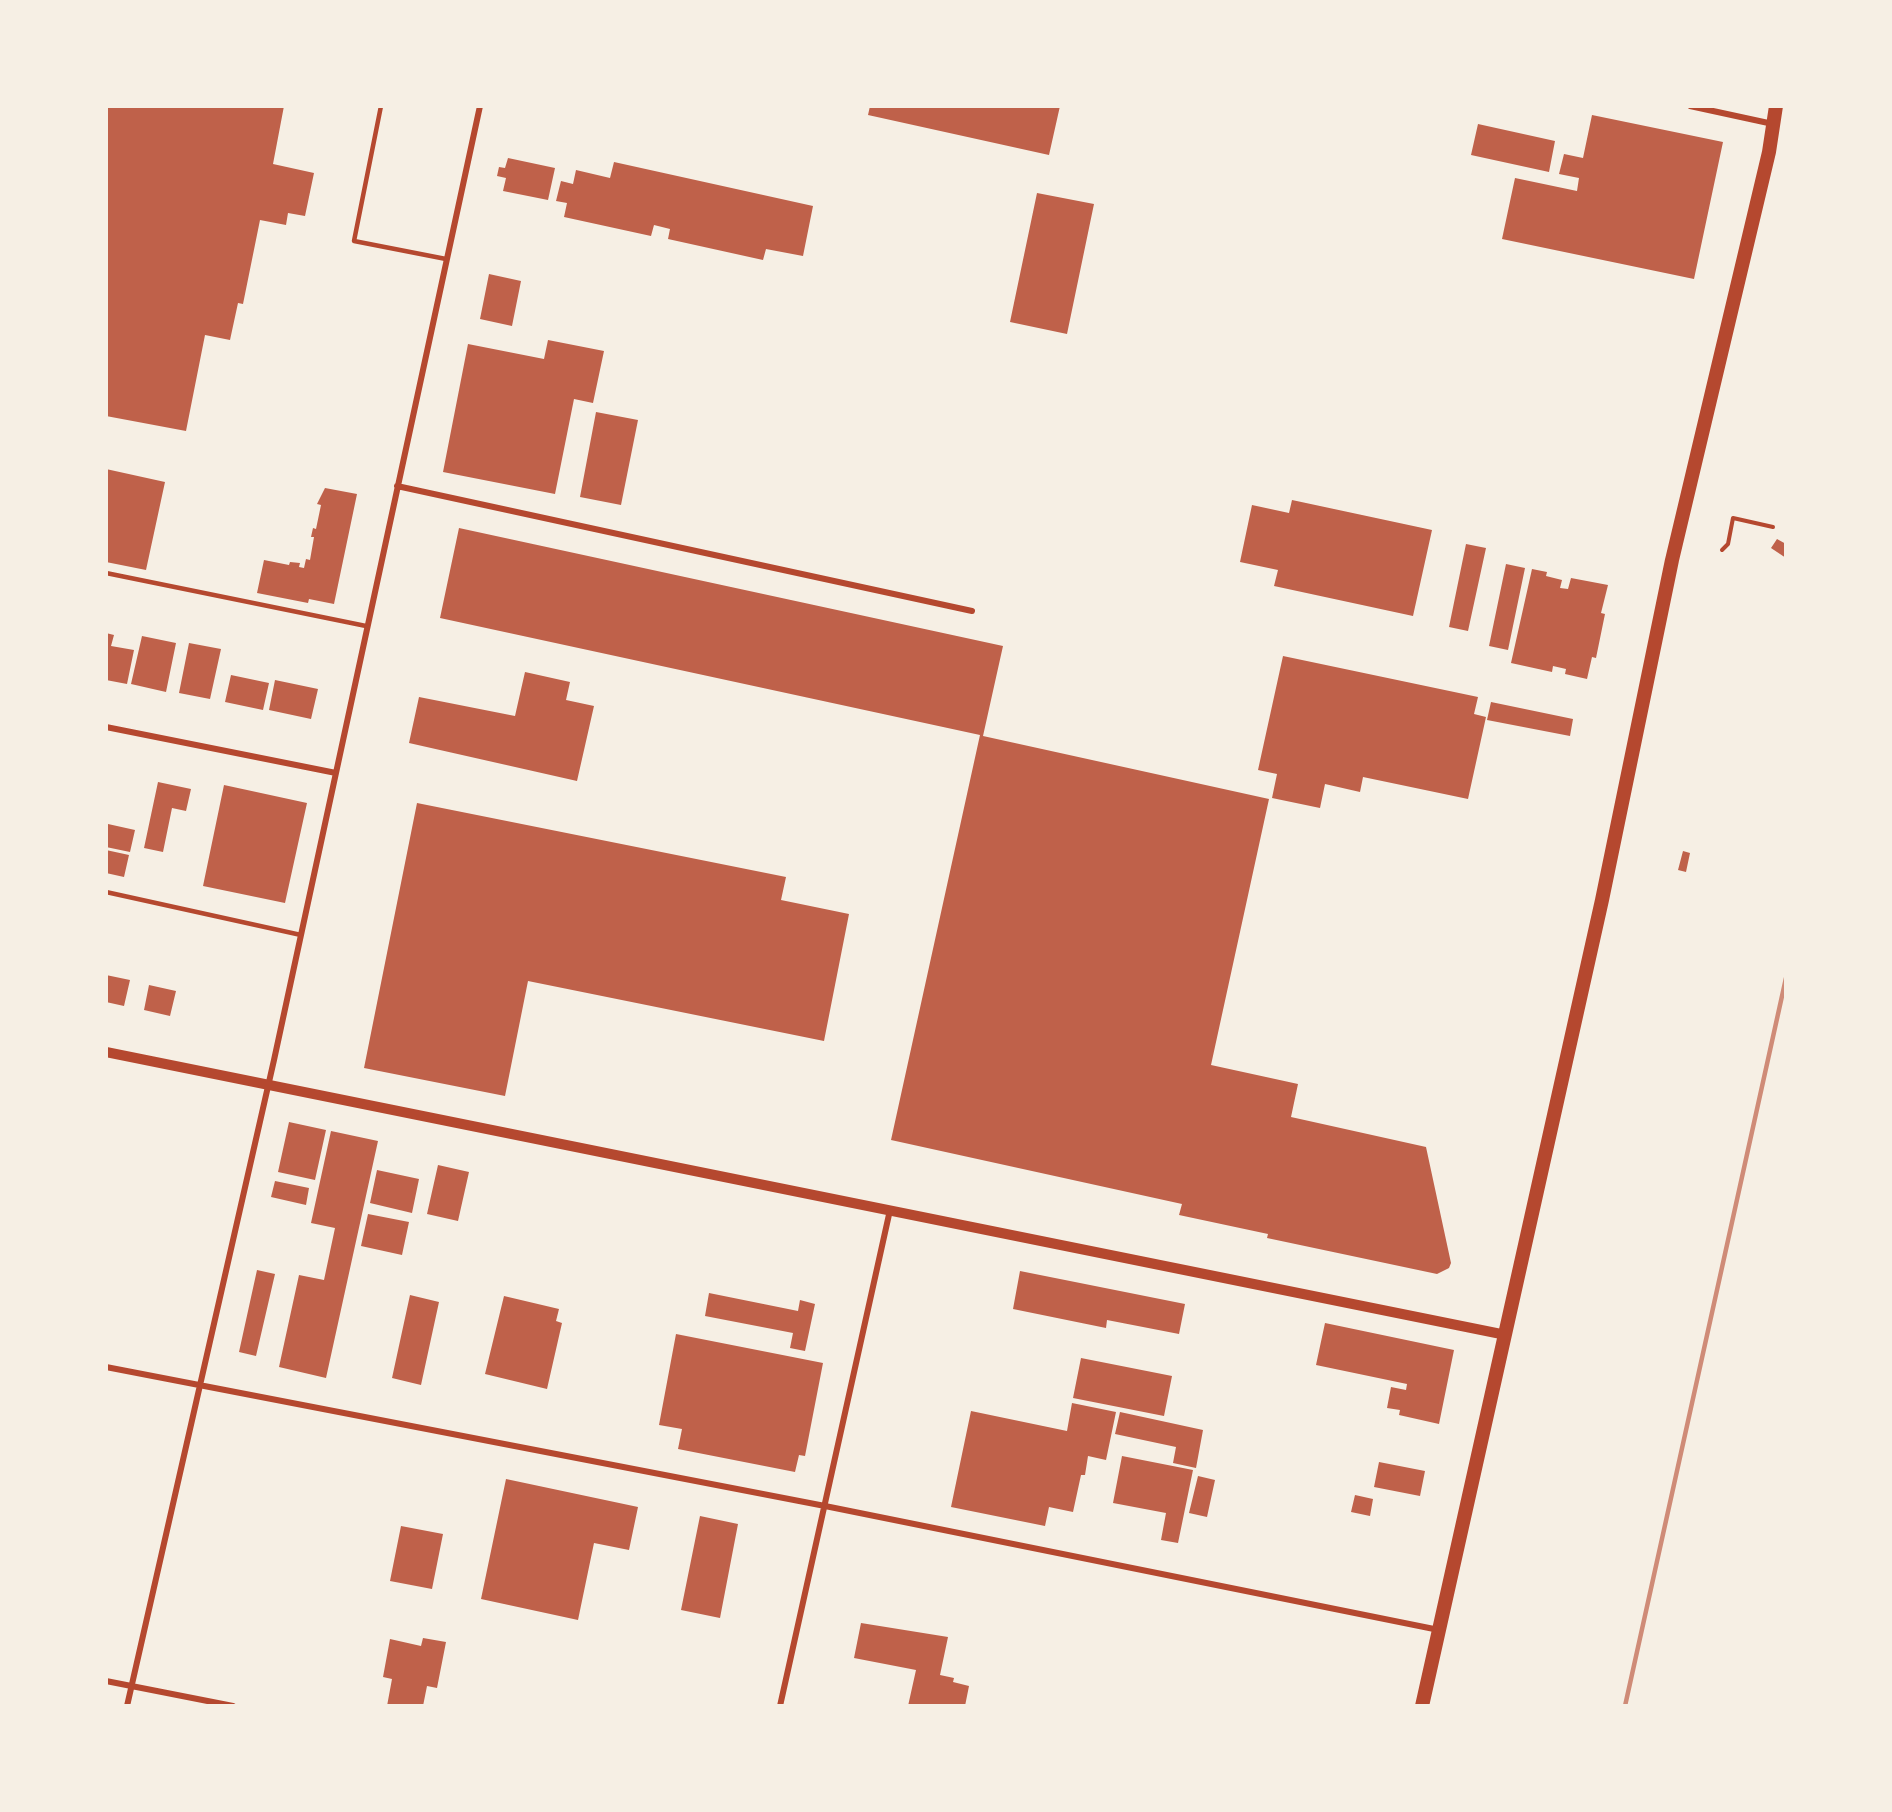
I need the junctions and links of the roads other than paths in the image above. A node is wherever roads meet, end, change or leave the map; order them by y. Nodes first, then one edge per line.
1 (381, 106) edge
2 (480, 106) edge
3 (1690, 106) edge
4 (1776, 106) edge
5 (1773, 124) junction
6 (446, 260) junction
7 (397, 486) junction
8 (106, 573) edge
9 (972, 611) dead end
10 (366, 627) junction
11 (106, 727) edge
12 (336, 773) junction
13 (106, 892) edge
14 (301, 934) junction
15 (106, 1052) edge
16 (268, 1084) junction
17 (891, 1209) junction
18 (1506, 1335) junction
19 (106, 1367) edge
20 (200, 1385) junction
21 (825, 1506) junction
22 (1441, 1631) junction
23 (106, 1681) edge
24 (131, 1686) junction
25 (127, 1706) edge
26 (233, 1706) edge
27 (780, 1706) edge
28 (1422, 1706) edge

1 - 6 lane
2 - 6 street
3 - 5 street
4 - 5 main road
5 - 18 main road
6 - 7 street
7 - 9 street
7 - 10 street
8 - 10 lane
10 - 12 street
11 - 12 street
12 - 14 street
13 - 14 lane
14 - 16 street
15 - 16 street
16 - 17 street
16 - 20 street
17 - 18 street
17 - 21 street
18 - 22 main road
19 - 20 street
20 - 21 street
20 - 24 street
21 - 22 street
21 - 27 street
22 - 28 main road
23 - 24 street
24 - 25 street
24 - 26 street

